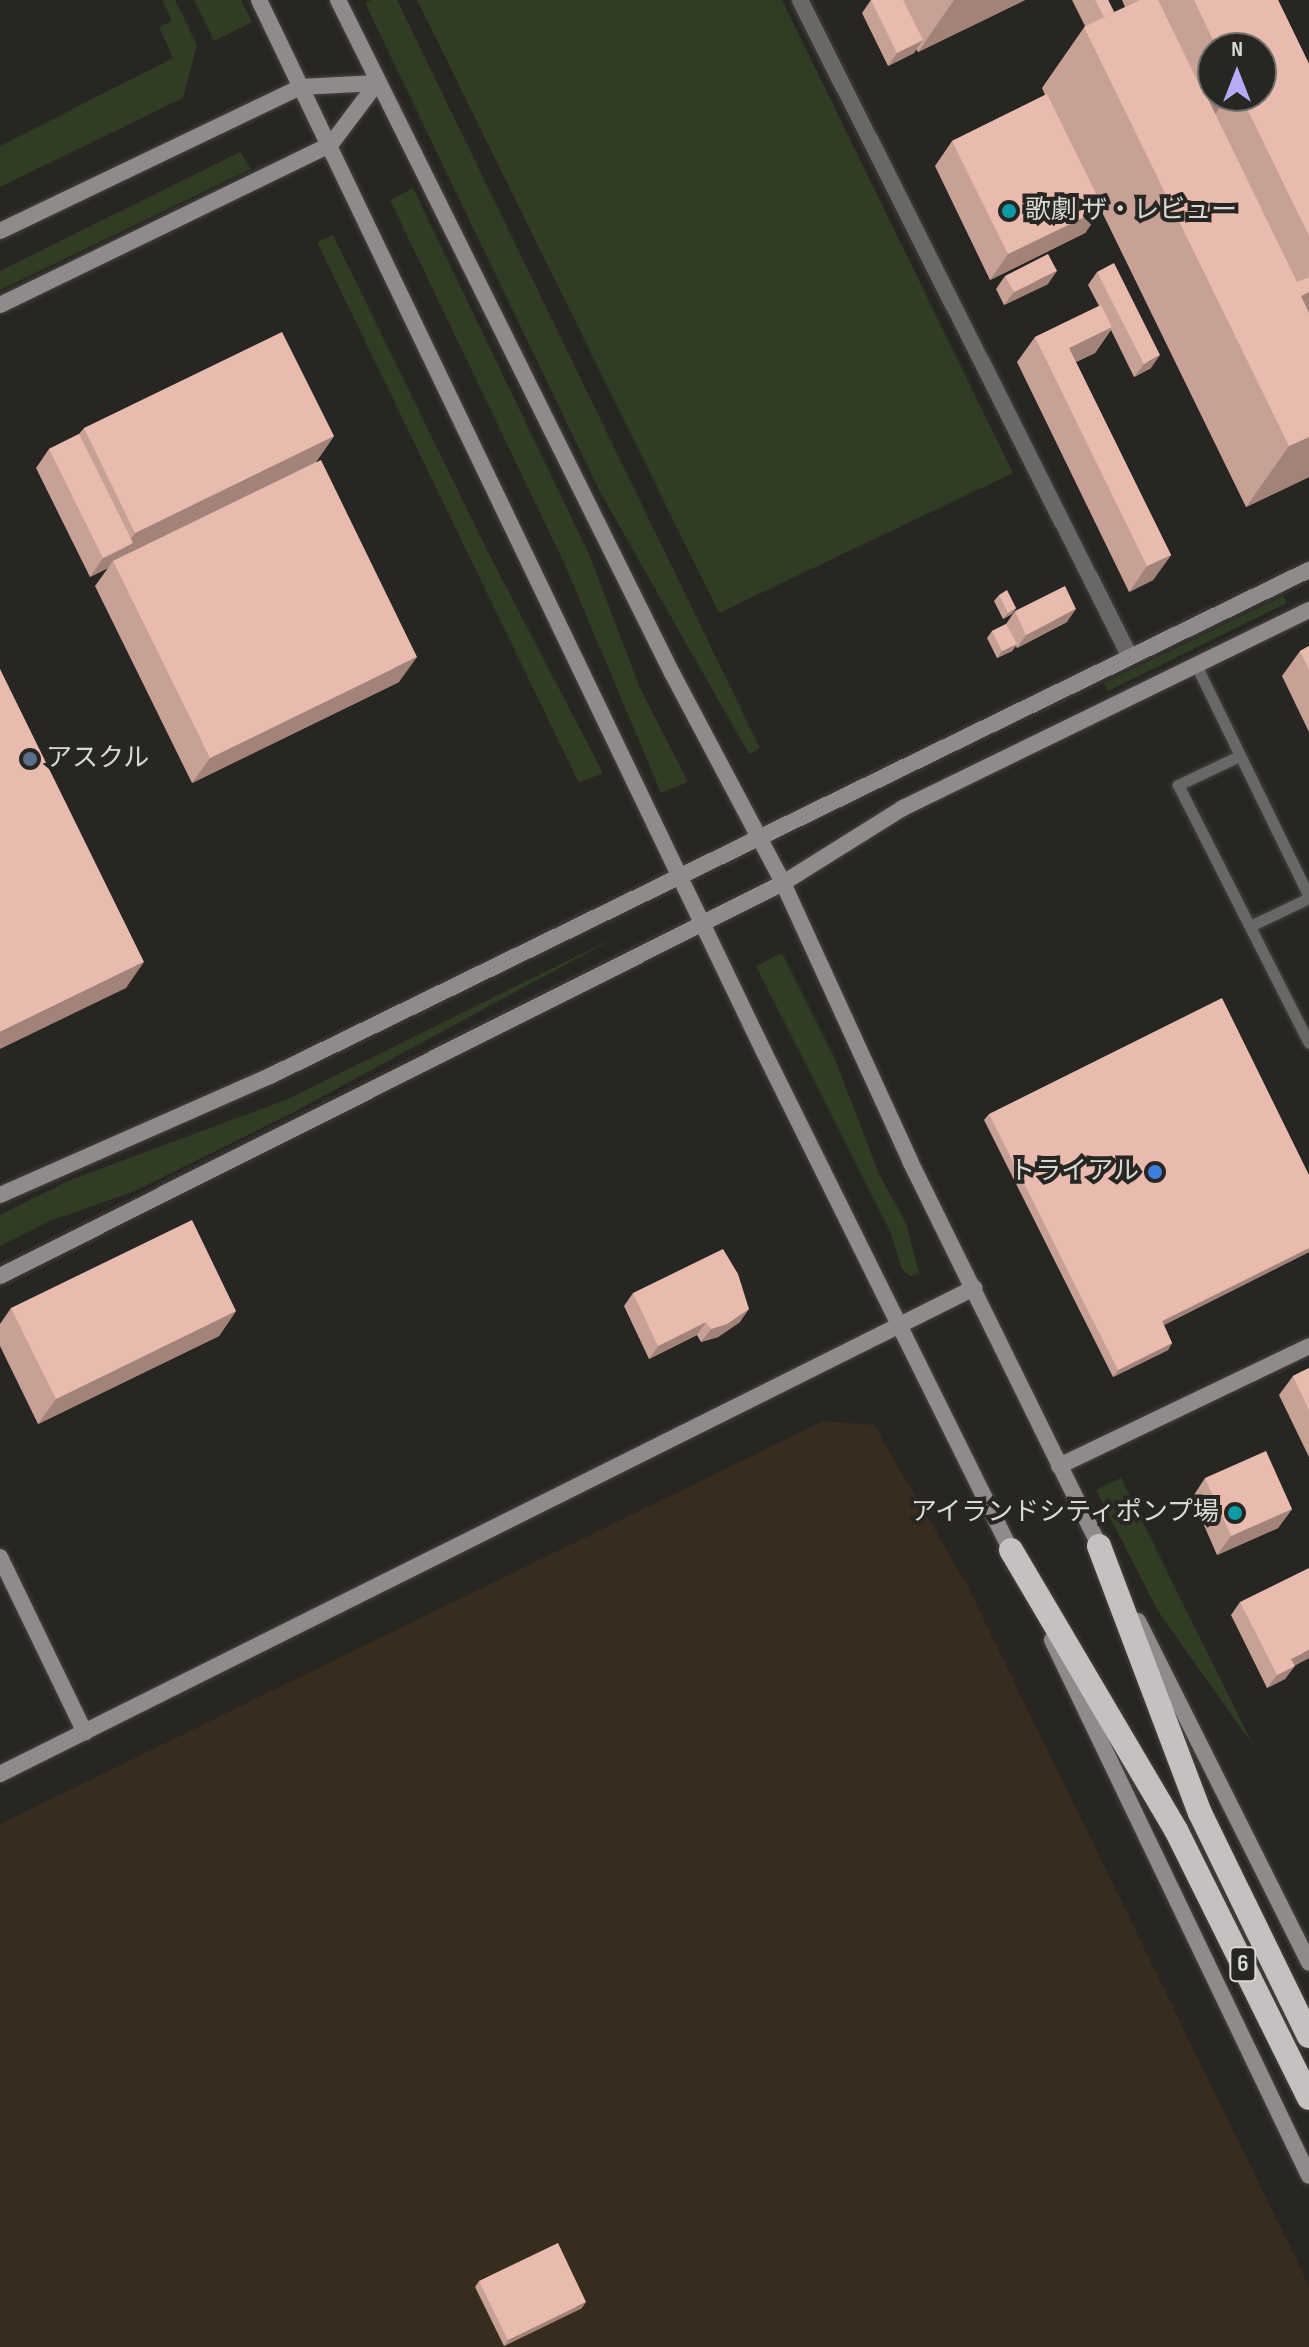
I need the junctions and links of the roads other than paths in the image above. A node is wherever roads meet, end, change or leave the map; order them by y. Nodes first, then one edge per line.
1 (259, 0) edge
2 (338, 0) edge
3 (800, 0) edge
4 (377, 83) junction
5 (300, 87) junction
6 (331, 144) junction
7 (0, 231) edge
8 (0, 305) edge
9 (1309, 570) edge
10 (1309, 610) edge
11 (1130, 657) junction
12 (1196, 665) junction
13 (1239, 756) junction
14 (759, 835) junction
15 (680, 872) junction
16 (783, 883) junction
17 (1309, 897) edge
18 (703, 920) junction
19 (1250, 926) junction
20 (1309, 1043) edge
21 (0, 1195) edge
22 (0, 1276) edge
23 (974, 1288) junction
24 (899, 1328) junction
25 (1309, 1346) edge
26 (1059, 1466) junction
27 (1099, 1546) junction
28 (1011, 1550) junction
29 (0, 1557) edge
30 (85, 1733) junction
31 (0, 1774) edge
32 (1309, 1963) edge
33 (1309, 2036) edge
34 (1309, 2098) edge
35 (1309, 2176) edge

1 - 5 street
2 - 4 street
3 - 11 street
4 - 5 street
4 - 6 street
4 - 14 street
5 - 6 street
5 - 7 street
6 - 8 street
6 - 15 street
9 - 11 street
10 - 12 street
11 - 14 street
12 - 13 lane
12 - 16 street
13 - 17 lane
13 - 19 lane
14 - 15 street
14 - 16 street
15 - 18 street
15 - 21 street
16 - 18 street
16 - 23 street
17 - 19 lane
18 - 22 street
18 - 24 street
19 - 20 lane
23 - 24 street
23 - 26 street
24 - 28 street
24 - 30 street
25 - 26 street
26 - 27 street
27 - 32 street
27 - 33 highway, 6
28 - 34 highway, 6
28 - 35 street
29 - 30 street
30 - 31 street

